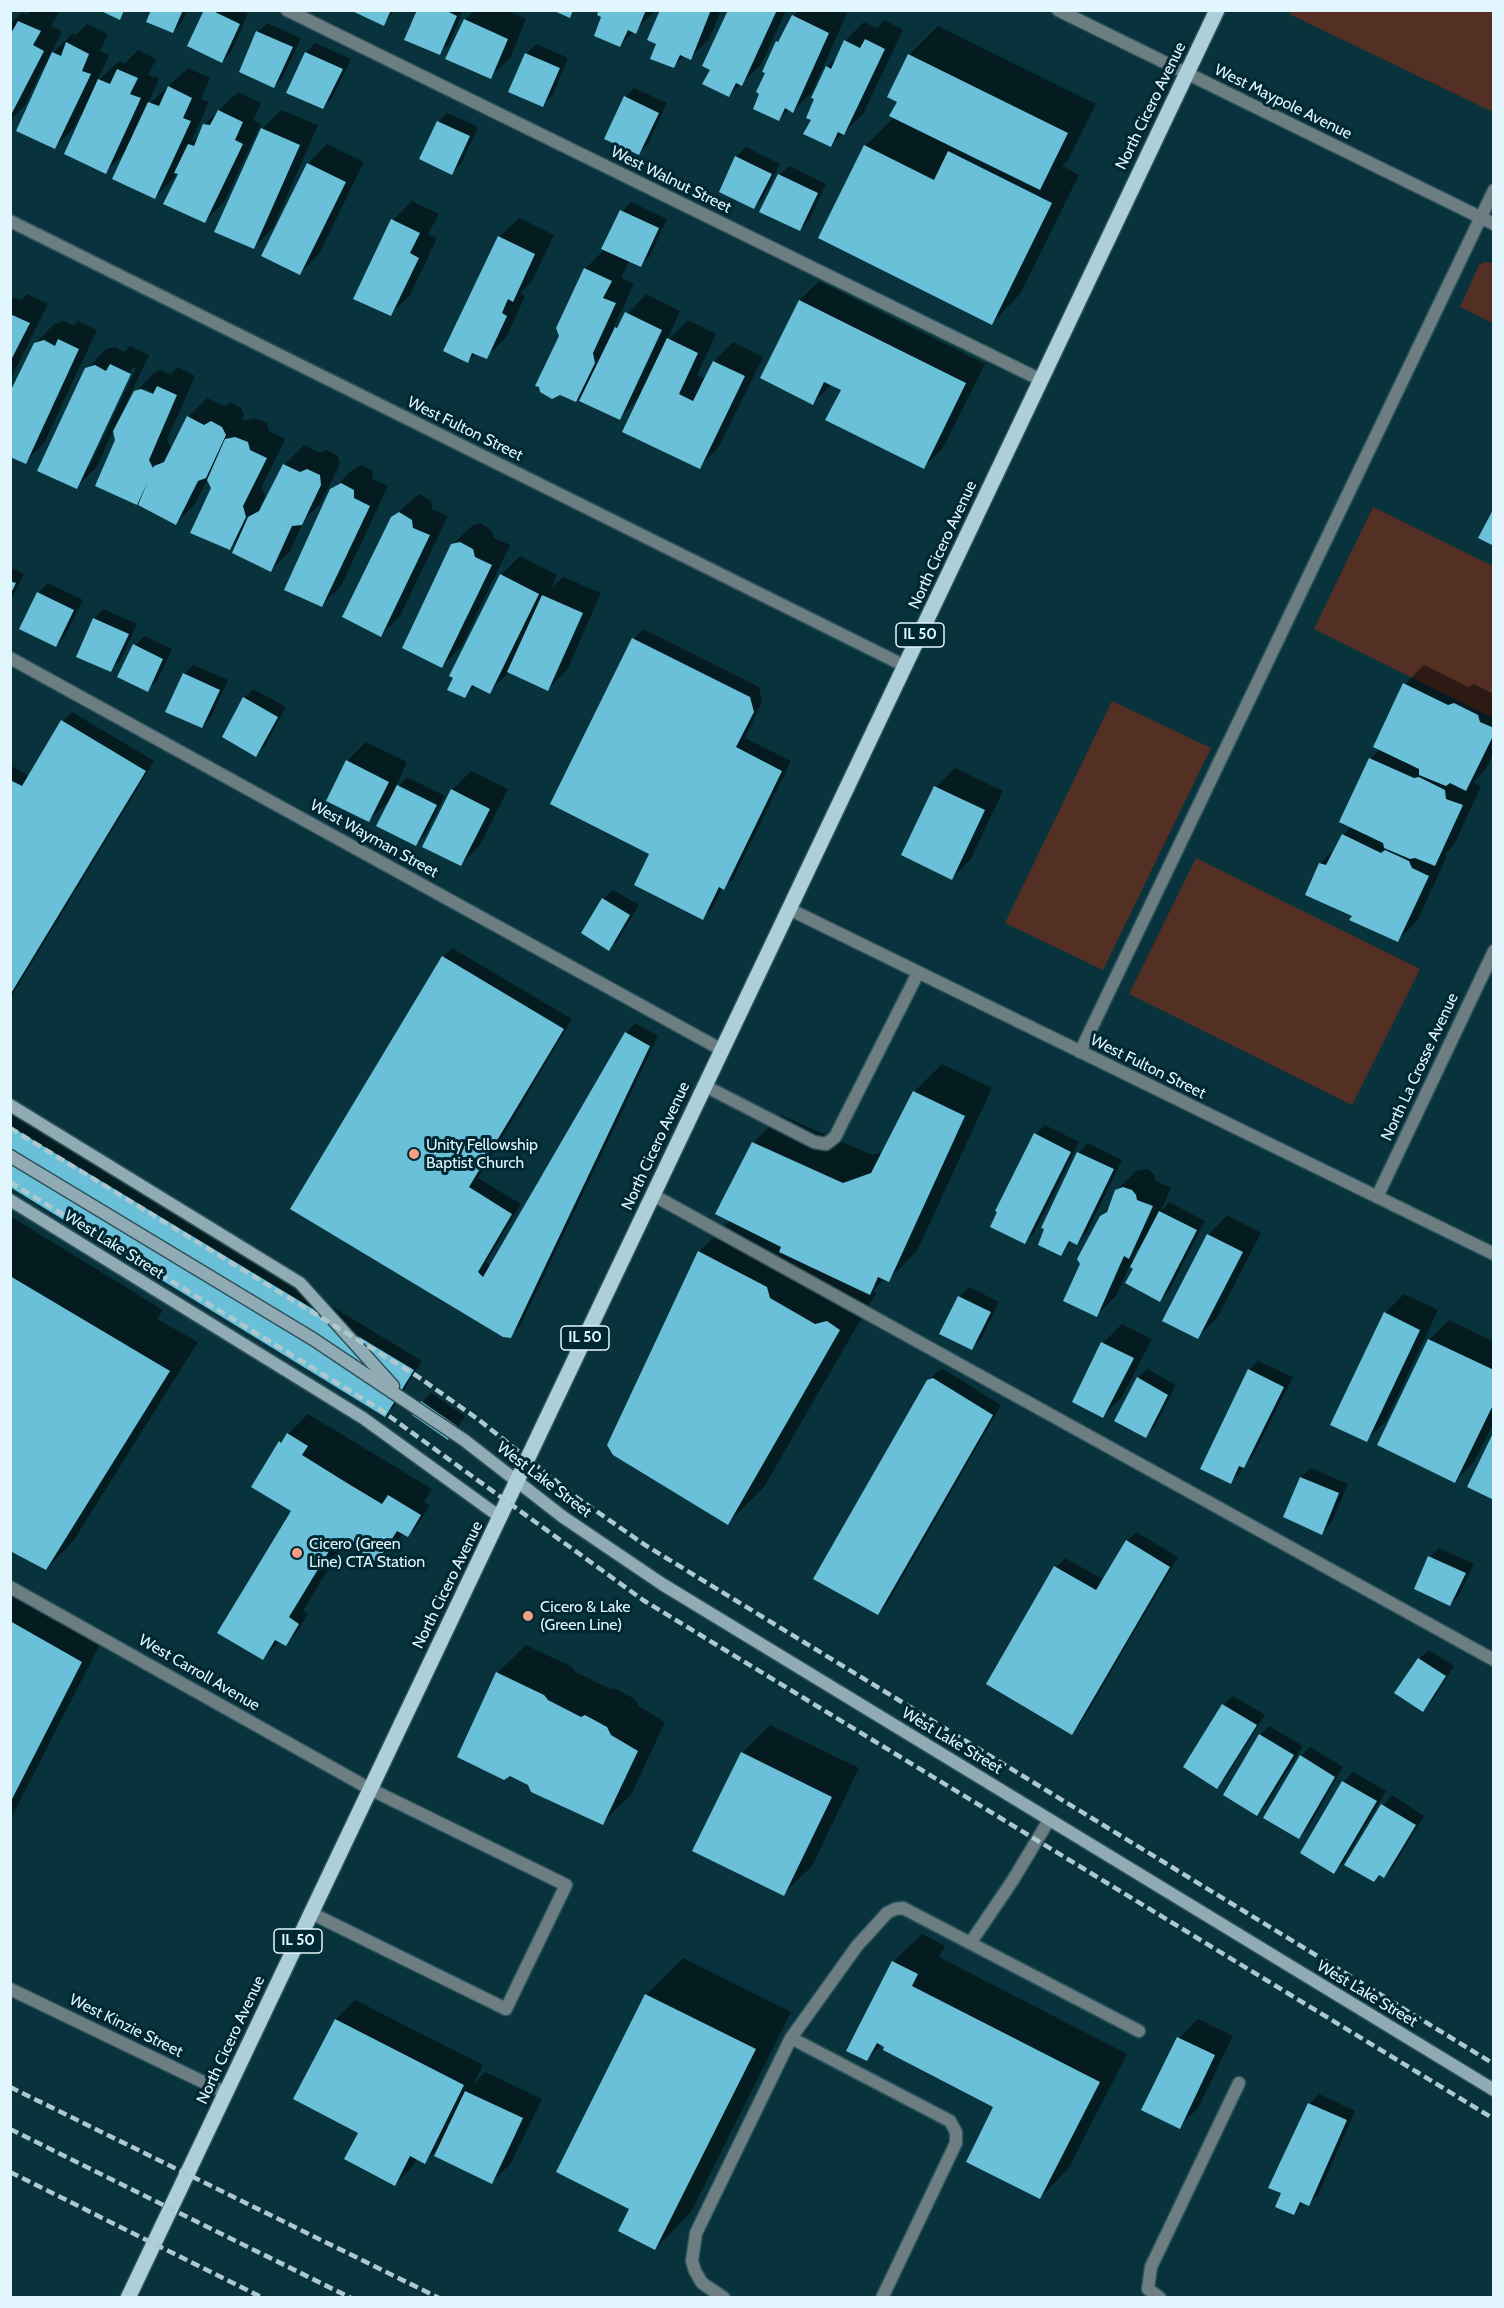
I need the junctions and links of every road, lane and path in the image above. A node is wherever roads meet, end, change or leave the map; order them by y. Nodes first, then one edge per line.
1 (287, 10) edge
2 (1058, 10) edge
3 (1217, 10) edge
4 (1187, 74) junction
5 (1494, 190) edge
6 (1480, 218) junction
7 (10, 221) edge
8 (1494, 224) edge
9 (1041, 380) junction
10 (10, 658) edge
11 (905, 666) junction
12 (789, 909) junction
13 (1494, 951) edge
14 (918, 973) junction
15 (722, 1050) junction
16 (1080, 1052) junction
17 (705, 1086) junction
18 (10, 1105) edge
19 (10, 1156) edge
20 (653, 1195) junction
21 (1377, 1197) junction
22 (10, 1200) edge
23 (1494, 1254) edge
24 (406, 1400) junction
25 (517, 1481) junction
26 (500, 1517) junction
27 (10, 1587) edge
28 (1494, 1660) edge
29 (370, 1789) junction
30 (1049, 1820) junction
31 (311, 1913) junction
32 (971, 1942) junction
33 (10, 1989) edge
34 (1139, 2031) dead end
35 (791, 2038) junction
36 (1239, 2083) dead end
37 (1494, 2090) edge
38 (226, 2093) junction
39 (1145, 2293) edge
40 (128, 2298) edge
41 (724, 2298) edge
42 (882, 2298) edge
43 (1160, 2298) edge

1 - 9 street, West Walnut Street
2 - 4 street, West Maypole Avenue
3 - 4 main road, North Cicero Avenue / IL 50
4 - 6 street, West Maypole Avenue
4 - 9 main road, North Cicero Avenue / IL 50
5 - 6 street
6 - 8 street, West Maypole Avenue
6 - 16 street
7 - 11 street, West Fulton Street
9 - 11 main road, North Cicero Avenue / IL 50
10 - 15 street, West Wayman Street
11 - 12 main road, North Cicero Avenue / IL 50
12 - 14 street, West Fulton Street
12 - 15 main road, North Cicero Avenue / IL 50
13 - 21 street, North La Crosse Avenue
14 - 16 street, West Fulton Street
14 - 17 street
15 - 17 main road, North Cicero Avenue / IL 50
16 - 21 street, West Fulton Street
17 - 20 main road, North Cicero Avenue / IL 50
18 - 24 main road, West Lake Street
19 - 24 main road, West Lake Street
20 - 25 main road, North Cicero Avenue / IL 50
20 - 28 street
21 - 23 street, West Fulton Street
22 - 26 main road, West Lake Street
24 - 25 main road, West Lake Street
25 - 26 main road, North Cicero Avenue / IL 50
25 - 30 main road, West Lake Street
26 - 29 main road, North Cicero Avenue / IL 50
27 - 29 street, West Carroll Avenue
29 - 31 main road, North Cicero Avenue / IL 50
29 - 31 street, West Carroll Avenue
30 - 32 street
30 - 37 main road, West Lake Street
31 - 38 main road, North Cicero Avenue / IL 50
32 - 34 street
32 - 35 street
33 - 38 street, West Kinzie Street
35 - 41 street
35 - 42 street
36 - 39 street
38 - 40 main road, North Cicero Avenue / IL 50
39 - 43 street

